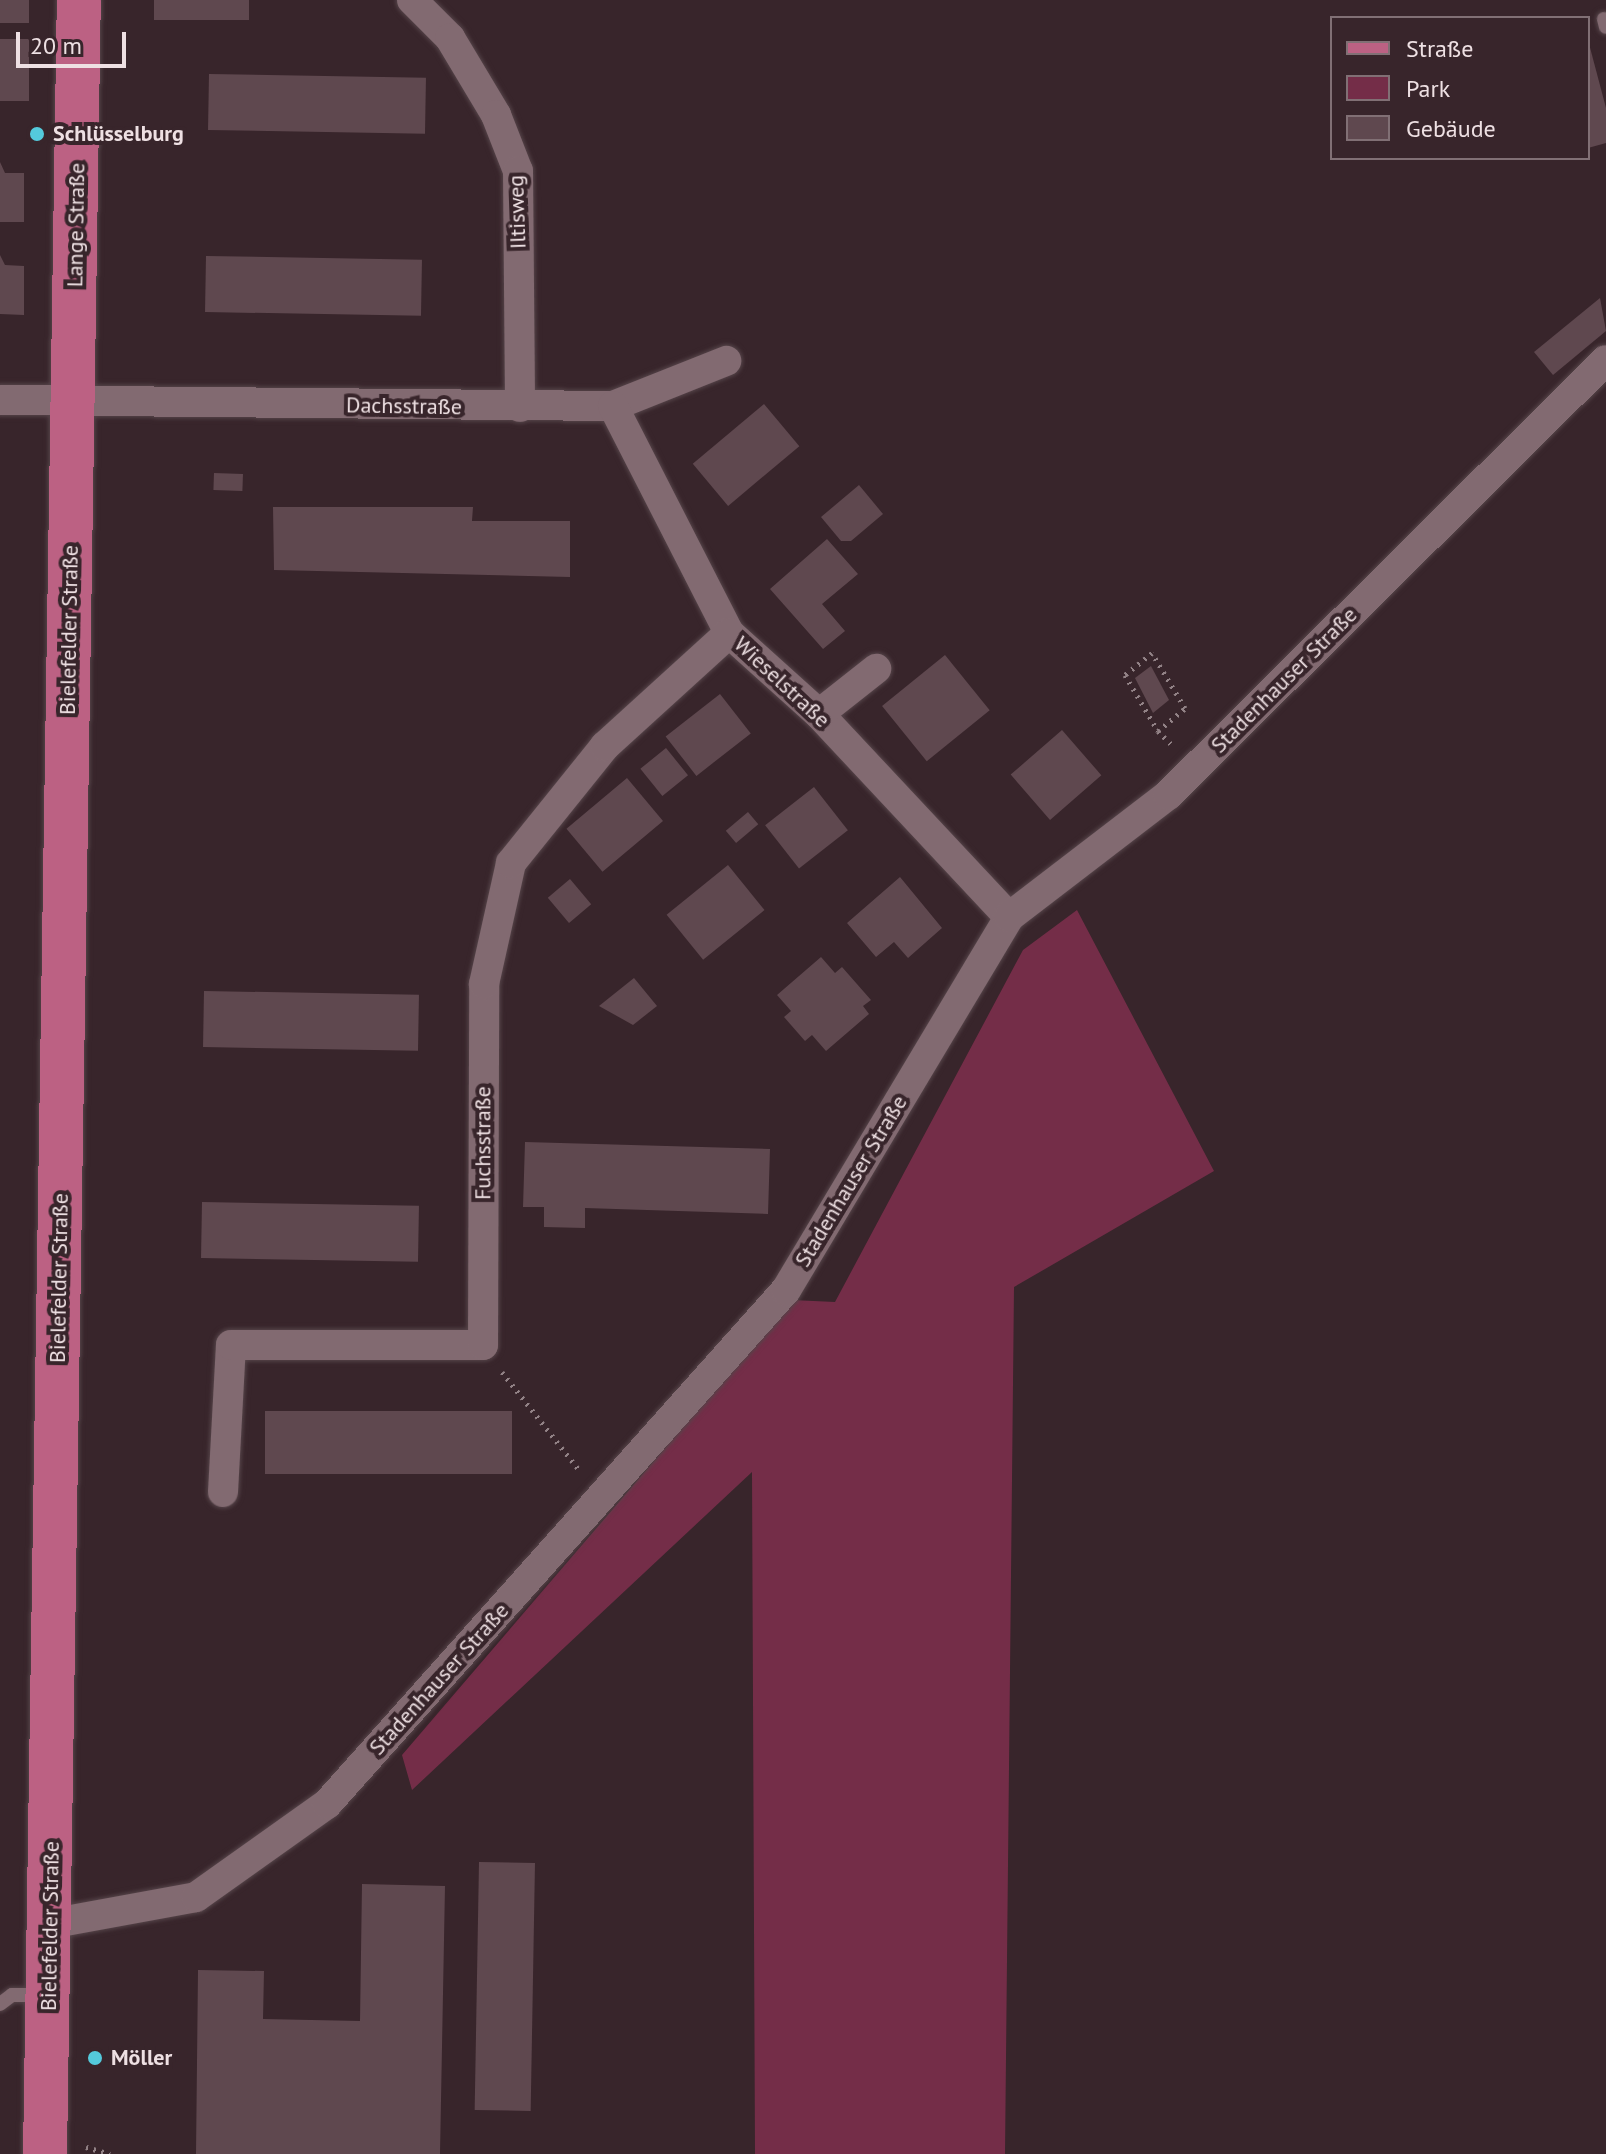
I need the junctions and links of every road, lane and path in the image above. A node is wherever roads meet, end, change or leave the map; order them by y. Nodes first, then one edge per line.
1 (79, 0) edge
2 (412, 0) edge
3 (1606, 360) edge
4 (726, 361) dead end
5 (0, 400) edge
6 (73, 401) junction
7 (613, 406) junction
8 (520, 407) junction
9 (729, 633) junction
10 (876, 669) dead end
11 (819, 714) junction
12 (1158, 731) junction
13 (1195, 769) junction
14 (1009, 917) junction
15 (483, 1345) junction
16 (558, 1446) dead end
17 (223, 1492) dead end
18 (49, 1924) junction
19 (50, 1995) junction
20 (0, 2004) edge
21 (45, 2154) edge

1 - 6 main road, Lange Straße
2 - 8 street, Iltisweg
3 - 13 street, Stadenhauser Straße
4 - 7 street, Dachsstraße
5 - 6 street, Dachsstraße
6 - 8 street, Dachsstraße
6 - 18 main road, Bielefelder Straße
7 - 8 street, Dachsstraße
7 - 9 street, Wieselstraße
9 - 11 street, Wieselstraße
9 - 15 street, Fuchsstraße
10 - 11 street
11 - 14 street, Wieselstraße
12 - 12 path
12 - 13 path
13 - 14 street, Stadenhauser Straße
14 - 18 street, Stadenhauser Straße
15 - 16 path
15 - 17 street
18 - 19 main road, Bielefelder Straße
19 - 20 lane
19 - 21 main road, Bielefelder Straße

